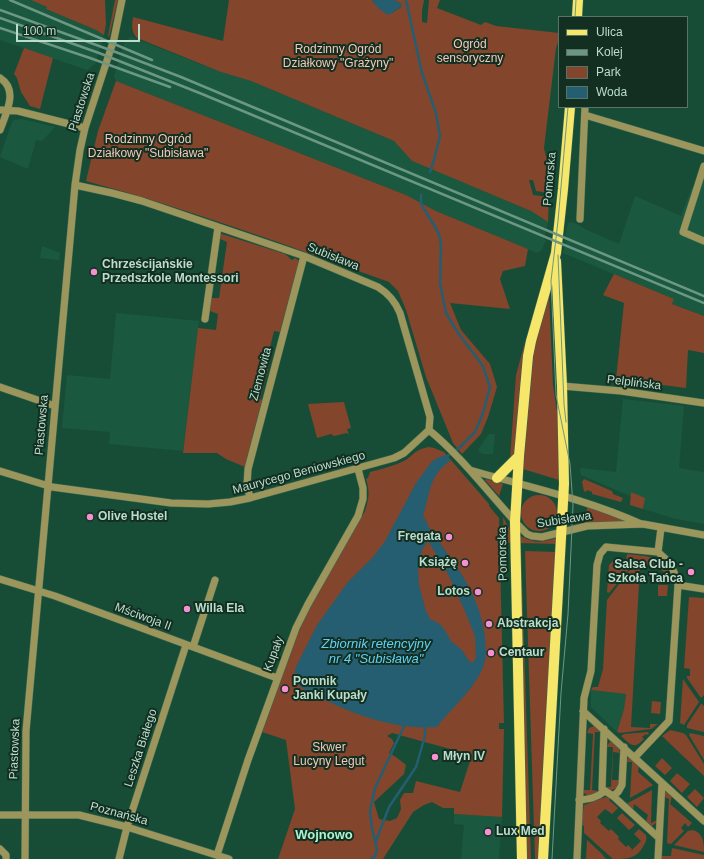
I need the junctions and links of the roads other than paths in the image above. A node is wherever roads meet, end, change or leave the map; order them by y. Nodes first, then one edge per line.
1 (122, 0) edge
2 (578, 0) edge
3 (577, 16) edge
4 (0, 78) edge
5 (570, 108) edge
6 (4, 110) edge
7 (585, 111) edge
8 (85, 128) junction
9 (0, 130) edge
10 (704, 151) edge
11 (704, 166) edge
12 (75, 185) junction
13 (580, 219) dead end
14 (218, 227) junction
15 (704, 240) edge
16 (556, 253) junction
17 (304, 256) junction
18 (205, 319) dead end
19 (562, 386) junction
20 (0, 387) edge
21 (704, 403) edge
22 (56, 406) junction
23 (429, 430) junction
24 (519, 456) junction
25 (358, 469) junction
26 (469, 470) junction
27 (0, 471) edge
28 (497, 478) junction
29 (517, 483) junction
30 (48, 486) junction
31 (563, 496) junction
32 (250, 498) junction
33 (515, 522) junction
34 (643, 524) junction
35 (661, 528) junction
36 (562, 531) junction
37 (704, 535) edge
38 (658, 552) junction
39 (0, 579) edge
40 (215, 580) dead end
41 (678, 585) junction
42 (704, 589) edge
43 (38, 591) junction
44 (190, 646) junction
45 (277, 678) junction
46 (584, 711) junction
47 (604, 729) junction
48 (624, 747) junction
49 (634, 757) junction
50 (662, 783) junction
51 (605, 791) junction
52 (613, 796) junction
53 (579, 800) junction
54 (0, 815) edge
55 (25, 815) junction
56 (704, 821) edge
57 (127, 827) junction
58 (659, 838) junction
59 (0, 849) edge
60 (217, 855) junction
61 (6, 859) edge
62 (25, 859) edge
63 (119, 859) edge
64 (229, 859) edge
65 (522, 859) edge
66 (543, 859) edge
67 (577, 859) edge
68 (658, 859) edge

1 - 8 street, Piastowska
2 - 3 main road
4 - 6 street
5 - 16 main road, Pomorska
6 - 8 street
6 - 9 street
7 - 10 street
7 - 13 street
8 - 12 street, Piastowska
11 - 15 street
12 - 14 street, Subisława
12 - 22 street, Piastowska
14 - 17 street, Subisława
14 - 18 street
16 - 19 main road, Pomorska
16 - 24 main road, Pomorska
17 - 23 street, Subisława
17 - 32 street, Ziemowita
19 - 21 street, Pelplińska
19 - 31 main road, Pomorska
20 - 22 street
22 - 30 street, Piastowska
23 - 25 street, Maurycego Beniowskiego
23 - 26 street, Subisława
24 - 28 main road
24 - 29 main road, Pomorska
25 - 32 street, Maurycego Beniowskiego
25 - 45 street, Kupały
26 - 28 street, Subisława
26 - 33 street, Subisława
27 - 30 street, Maurycego Beniowskiego
28 - 29 street, Subisława
29 - 31 street, Subisława
29 - 33 main road, Pomorska
30 - 32 street, Maurycego Beniowskiego
30 - 43 street, Piastowska
31 - 34 street, Subisława
31 - 36 main road, Pomorska
33 - 36 street, Subisława
33 - 65 main road, Pomorska
34 - 35 street, Subisława
34 - 36 street, Subisława
35 - 37 street, Subisława
35 - 38 street
36 - 66 main road, Pomorska
38 - 41 street
38 - 46 street
39 - 43 street, Mściwoja II
40 - 44 street, Leszka Białego
41 - 42 street
41 - 49 street
43 - 44 street, Mściwoja II
43 - 55 street, Piastowska
44 - 45 street, Mściwoja II
44 - 57 street, Leszka Białego
45 - 60 street, Kupały
46 - 47 street
46 - 53 street
47 - 48 street
47 - 51 street
48 - 49 street
48 - 52 street
49 - 50 street
50 - 56 street
50 - 58 street
51 - 52 street
51 - 53 street
52 - 58 street
53 - 67 street
54 - 55 street, Poznańska
55 - 57 street, Poznańska
55 - 62 street, Piastowska
57 - 60 street, Poznańska
57 - 63 street, Leszka Białego
58 - 68 street
59 - 61 street
60 - 64 street, Poznańska

